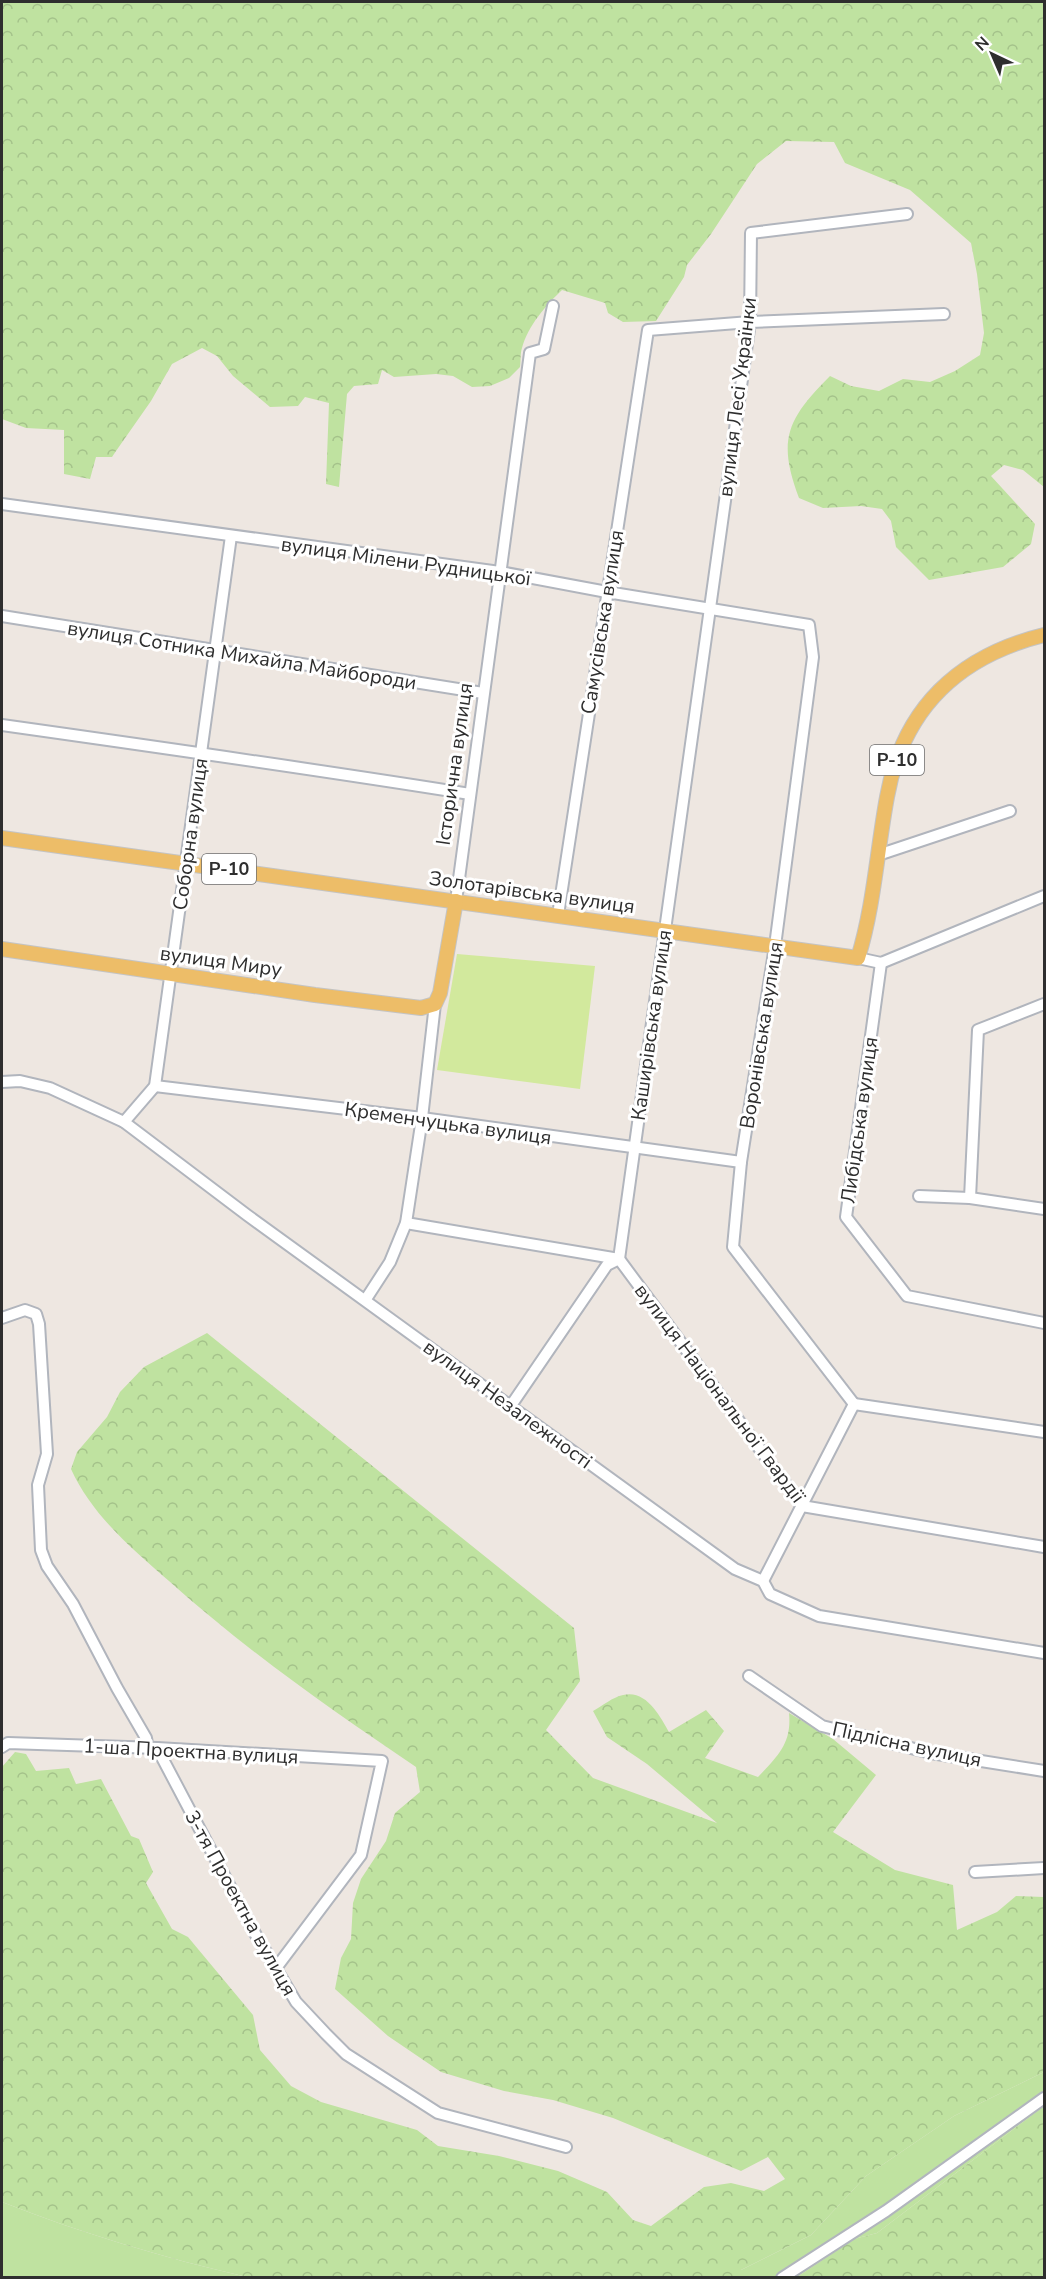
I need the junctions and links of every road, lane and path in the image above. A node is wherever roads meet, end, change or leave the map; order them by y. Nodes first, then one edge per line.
1 (907, 214) dead end
2 (553, 306) dead end
3 (944, 314) dead end
4 (750, 322) junction
5 (2, 504) edge
6 (231, 536) junction
7 (500, 572) junction
8 (607, 592) junction
9 (710, 609) junction
10 (2, 616) edge
11 (809, 625) joint
12 (1044, 635) edge
13 (216, 650) junction
14 (483, 693) junction
15 (2, 725) edge
16 (202, 753) junction
17 (470, 794) junction
18 (1010, 811) dead end
19 (2, 838) edge
20 (878, 855) junction
21 (184, 863) junction
22 (1044, 896) edge
23 (456, 901) junction
24 (558, 915) junction
25 (665, 931) junction
26 (775, 946) junction
27 (2, 949) edge
28 (858, 958) junction
29 (881, 963) junction
30 (170, 974) junction
31 (435, 1004) junction
32 (1044, 1004) edge
33 (2, 1082) edge
34 (155, 1086) junction
35 (422, 1118) junction
36 (124, 1122) junction
37 (633, 1148) junction
38 (741, 1162) junction
39 (919, 1196) dead end
40 (970, 1198) junction
41 (1044, 1209) edge
42 (406, 1223) junction
43 (619, 1259) junction
44 (366, 1299) junction
45 (2, 1318) edge
46 (1044, 1323) edge
47 (854, 1404) junction
48 (510, 1407) junction
49 (1044, 1432) edge
50 (802, 1506) junction
51 (1044, 1547) edge
52 (763, 1581) junction
53 (1044, 1653) edge
54 (749, 1676) dead end
55 (2, 1747) edge
56 (152, 1748) junction
57 (1044, 1771) edge
58 (1044, 1868) edge
59 (975, 1872) dead end
60 (276, 1968) junction
61 (1044, 2098) edge
62 (566, 2147) dead end
63 (782, 2277) edge

1 - 4 street, вулиця Лесі Українки
2 - 7 street, Історична вулиця
3 - 4 street
4 - 8 street, Самусівська вулиця
4 - 9 street, вулиця Лесі Українки
5 - 6 street, вулиця Мілени Рудницької
6 - 7 street, вулиця Мілени Рудницької
6 - 13 street, Соборна вулиця
7 - 8 street, вулиця Мілени Рудницької
7 - 14 street, Історична вулиця
8 - 9 street, вулиця Мілени Рудницької
8 - 24 street, Самусівська вулиця
9 - 11 street, вулиця Мілени Рудницької
9 - 25 street, Каширівська вулиця
10 - 13 street, вулиця Сотника Михайла Майбороди
11 - 26 street, Воронівська вулиця
12 - 20 main road, Р-10
13 - 14 street, вулиця Сотника Михайла Майбороди
13 - 16 street, Соборна вулиця
14 - 17 street, Історична вулиця
15 - 16 street
16 - 17 street
16 - 21 street, Соборна вулиця
17 - 23 street, Історична вулиця
18 - 20 street
19 - 21 main road, Золотарівська вулиця / Р-10
20 - 28 main road, Р-10
21 - 23 main road, Золотарівська вулиця / Р-10
21 - 30 street, Соборна вулиця
22 - 29 street
23 - 24 main road, Золотарівська вулиця / Р-10
23 - 31 main road, Історична вулиця
24 - 25 main road, Золотарівська вулиця / Р-10
25 - 26 main road, Золотарівська вулиця / Р-10
25 - 37 street, Каширівська вулиця
26 - 28 main road, Золотарівська вулиця / Р-10
26 - 38 street, Воронівська вулиця
27 - 30 main road, вулиця Миру
28 - 29 street, Золотарівська вулиця
29 - 46 street, Либідська вулиця
30 - 31 main road, вулиця Миру
30 - 34 street, Соборна вулиця
31 - 35 street, Історична вулиця
32 - 40 street
33 - 36 street, вулиця Незалежності
34 - 35 street, Кременчуцька вулиця
34 - 36 street
35 - 37 street, Кременчуцька вулиця
35 - 42 street, Історична вулиця
36 - 44 street, вулиця Незалежності
37 - 38 street, Кременчуцька вулиця
37 - 43 street, Каширівська вулиця
38 - 47 street, Воронівська вулиця
39 - 40 street
40 - 41 street
42 - 43 street
42 - 44 street, Історична вулиця
43 - 48 street
43 - 50 street, вулиця Національної Гвардії
44 - 48 street, вулиця Незалежності
45 - 56 street, 3-тя Проектна вулиця
47 - 49 street
47 - 50 street
48 - 52 street, вулиця Незалежності
50 - 51 street, вулиця Національної Гвардії
50 - 52 street
52 - 53 street, вулиця Незалежності
54 - 57 street, Підлісна вулиця
55 - 56 street, 1-ша Проектна вулиця
56 - 60 street, 3-тя Проектна вулиця
56 - 60 street, 1-ша Проектна вулиця
58 - 59 street
60 - 62 street, 3-тя Проектна вулиця
61 - 63 street

